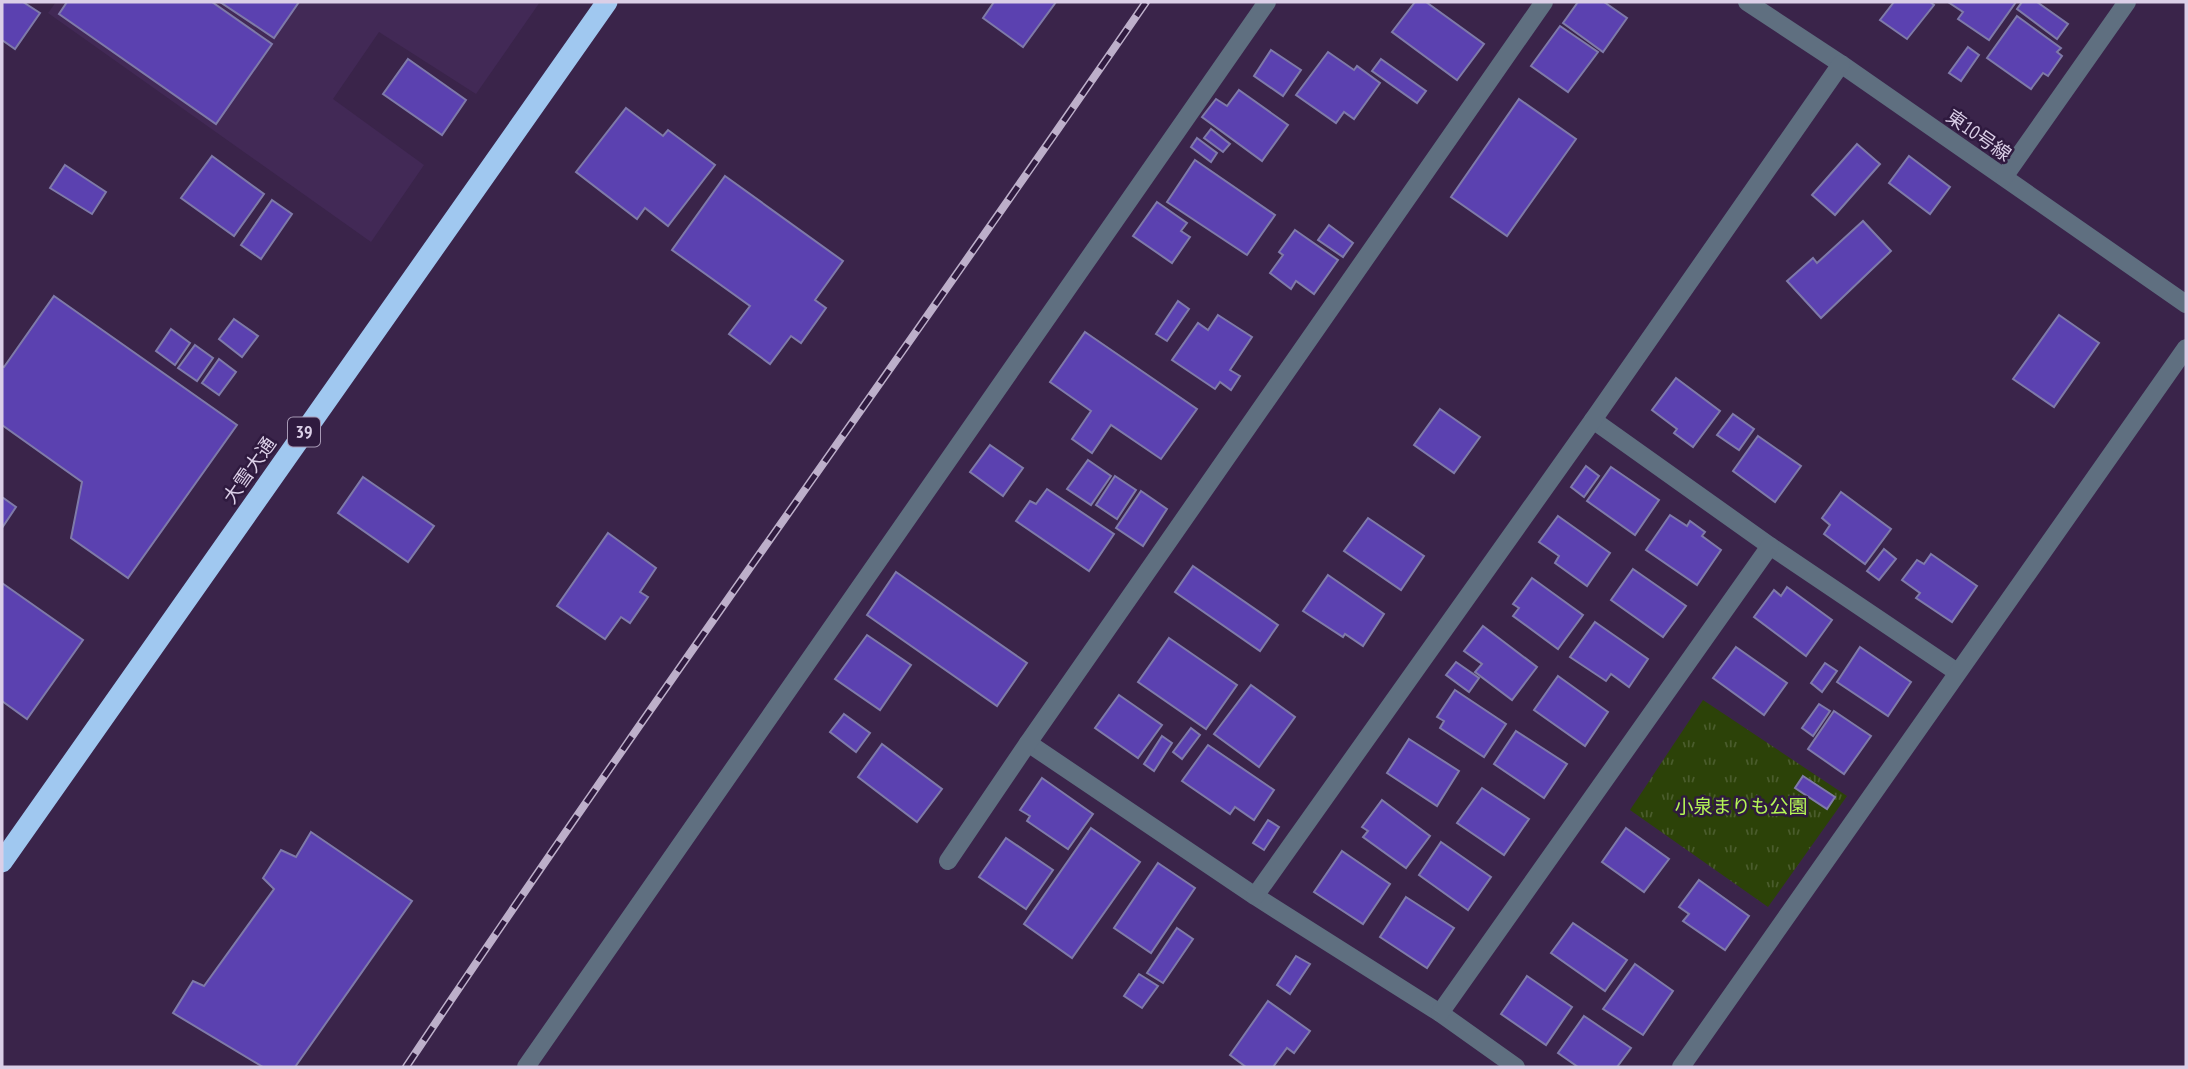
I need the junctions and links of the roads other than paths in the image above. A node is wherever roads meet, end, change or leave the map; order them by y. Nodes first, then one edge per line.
1 (607, 2) edge
2 (1267, 2) edge
3 (1544, 2) edge
4 (1747, 2) edge
5 (2127, 2) edge
6 (1840, 64) junction
7 (2004, 177) junction
8 (2186, 304) edge
9 (2186, 348) edge
10 (1593, 420) junction
11 (1770, 546) junction
12 (1957, 672) junction
13 (1028, 743) junction
14 (948, 861) dead end
15 (2, 862) edge
16 (1255, 896) junction
17 (1440, 1013) junction
18 (526, 1067) edge
19 (1516, 1067) edge
20 (1681, 1067) edge

1 - 15 highway, 大雪大通 / 39
2 - 18 street
3 - 13 street
4 - 6 street, 東10号線
5 - 7 street
6 - 7 street, 東10号線
6 - 10 street
7 - 8 street, 東10号線
9 - 12 street
10 - 11 street
10 - 16 street
11 - 12 street
11 - 17 street
12 - 20 street
13 - 14 street
13 - 16 street
16 - 17 street
17 - 19 street

